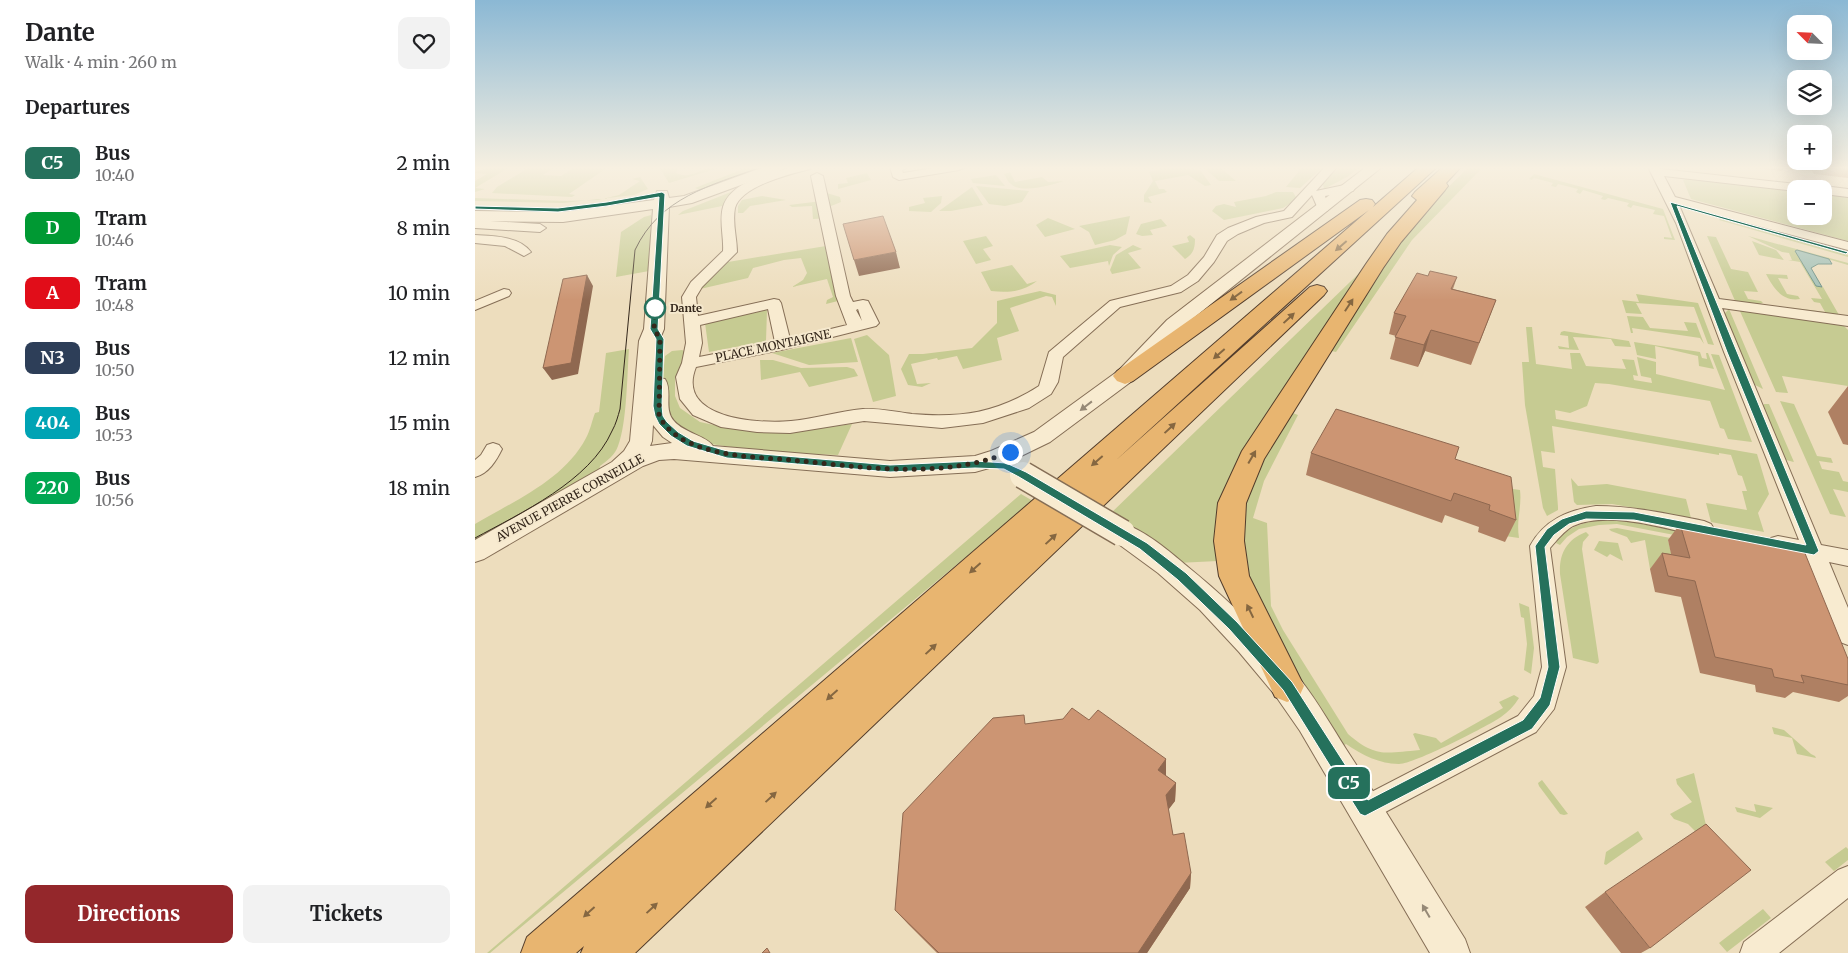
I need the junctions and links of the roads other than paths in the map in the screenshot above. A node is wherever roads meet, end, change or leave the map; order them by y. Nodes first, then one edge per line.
1 (593, 211) edge
2 (661, 211) edge
3 (729, 211) edge
4 (825, 211) edge
5 (1292, 211) edge
6 (1300, 211) edge
7 (1356, 211) edge
8 (1379, 211) edge
9 (1405, 211) edge
10 (1417, 211) edge
11 (1675, 211) edge
12 (1691, 211) edge
13 (1720, 211) edge
14 (475, 216) edge
15 (475, 224) edge
16 (540, 228) dead end
17 (475, 239) edge
18 (1848, 246) edge
19 (524, 252) dead end
20 (1848, 259) edge
21 (504, 293) dead end
22 (1713, 302) junction
23 (475, 306) edge
24 (848, 308) joint
25 (1848, 321) edge
26 (691, 322) junction
27 (654, 329) junction
28 (783, 344) junction
29 (690, 363) junction
30 (1125, 376) junction
31 (493, 449) dead end
32 (727, 455) junction
33 (975, 464) junction
34 (475, 470) edge
35 (618, 470) junction
36 (1722, 533) edge
37 (1757, 540) edge
38 (1814, 551) junction
39 (475, 552) edge
40 (1848, 558) edge
41 (1848, 635) edge
42 (1287, 686) junction
43 (1365, 809) junction
44 (1848, 880) edge
45 (543, 953) edge
46 (603, 953) edge
47 (1451, 953) edge
48 (1755, 953) edge

1 - 14 street
2 - 27 street
3 - 26 street
4 - 24 street
5 - 29 street
6 - 30 street, AVENUE PIERRE CORNEILLE
7 -> 30 highway
8 -> 45 highway
46 -> 9 highway
42 -> 10 highway
11 - 22 street
12 - 20 street
13 - 18 street
15 - 16 street
17 - 19 street
21 - 23 street
22 - 25 street
22 - 38 street
24 - 28 street, PLACE MONTAIGNE
26 - 28 street
26 - 29 street
27 - 32 street
27 - 35 street
28 - 29 street, PLACE MONTAIGNE
30 -> 33 street, AVENUE PIERRE CORNEILLE
31 - 34 street
32 - 33 street, AVENUE PIERRE CORNEILLE
32 - 35 street, AVENUE PIERRE CORNEILLE
33 - 42 street, bridge
35 - 39 street, AVENUE PIERRE CORNEILLE
36 - 43 street
37 - 38 street
38 - 40 street
38 - 41 street
42 - 43 street
47 -> 43 street
44 - 48 street

